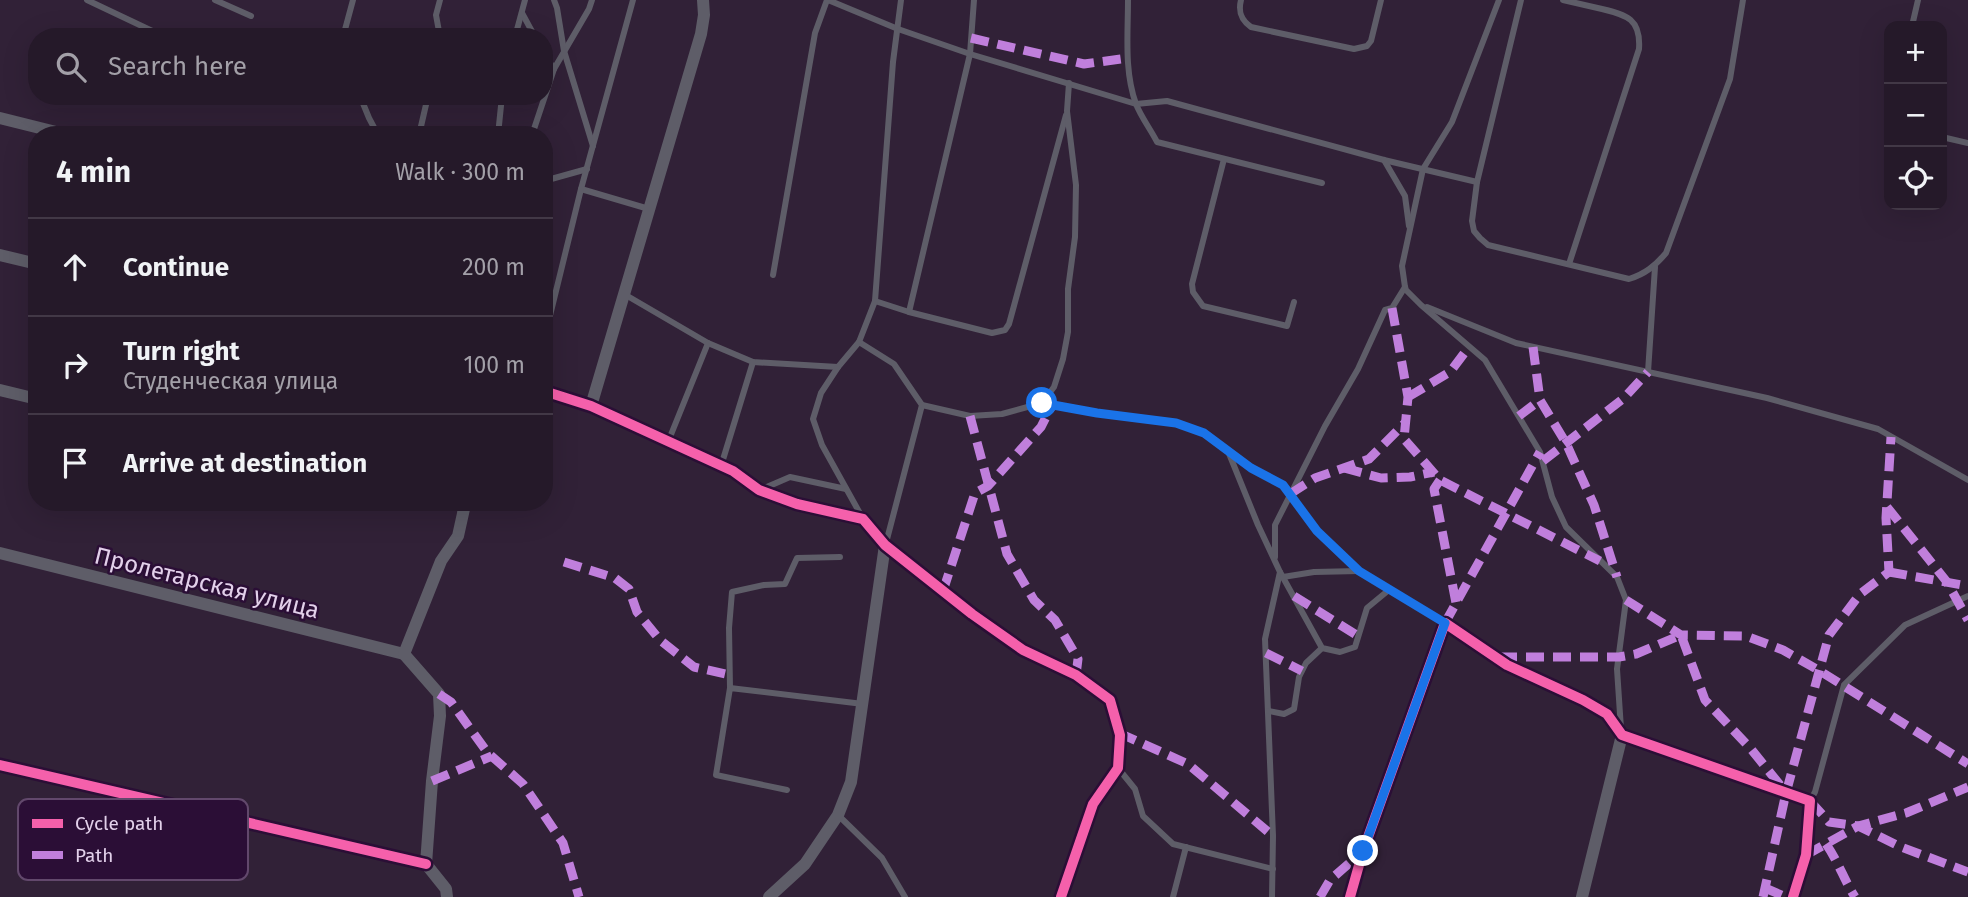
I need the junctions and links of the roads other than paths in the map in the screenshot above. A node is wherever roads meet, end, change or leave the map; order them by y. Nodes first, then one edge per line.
1 (87, 0) edge
2 (215, 0) edge
3 (353, 0) edge
4 (440, 0) edge
5 (525, 0) edge
6 (554, 0) edge
7 (592, 0) edge
8 (633, 0) edge
9 (703, 0) edge
10 (828, 0) edge
11 (901, 0) edge
12 (974, 0) edge
13 (1128, 0) edge
14 (1241, 0) edge
15 (1381, 0) edge
16 (1499, 0) edge
17 (1521, 0) edge
18 (1563, 0) edge
19 (1743, 0) edge
20 (1919, 0) edge
21 (522, 13) junction
22 (251, 16) dead end
23 (1913, 21) edge
24 (146, 28) edge
25 (345, 28) edge
26 (438, 28) edge
27 (518, 28) edge
28 (530, 28) edge
29 (898, 29) junction
30 (564, 51) junction
31 (970, 54) junction
32 (554, 69) edge
33 (1069, 83) junction
34 (1136, 104) junction
35 (364, 105) edge
36 (426, 105) edge
37 (501, 105) edge
38 (541, 105) edge
39 (1067, 111) junction
40 (0, 118) edge
41 (32, 126) edge
42 (373, 126) edge
43 (421, 126) edge
44 (499, 126) edge
45 (535, 126) edge
46 (1947, 138) edge
47 (1968, 143) edge
48 (593, 146) junction
49 (1224, 159) junction
50 (1384, 160) junction
51 (587, 169) junction
52 (1423, 169) junction
53 (553, 178) edge
54 (1477, 182) junction
55 (1322, 183) dead end
56 (581, 189) junction
57 (649, 209) junction
58 (1410, 230) junction
59 (0, 255) edge
60 (28, 262) edge
61 (1569, 264) junction
62 (1655, 267) junction
63 (773, 275) dead end
64 (1405, 287) junction
65 (624, 294) junction
66 (875, 301) junction
67 (1294, 302) dead end
68 (553, 303) edge
69 (1421, 305) junction
70 (909, 312) junction
71 (859, 342) junction
72 (708, 344) junction
73 (753, 362) junction
74 (838, 366) junction
75 (1648, 372) junction
76 (0, 390) edge
77 (553, 394) edge
78 (28, 397) edge
79 (1042, 403) junction
80 (922, 405) junction
81 (591, 406) junction
82 (668, 442) junction
83 (1227, 450) junction
84 (721, 466) junction
85 (1968, 481) edge
86 (846, 489) junction
87 (759, 490) junction
88 (1290, 494) junction
89 (464, 511) edge
90 (863, 519) junction
91 (885, 545) junction
92 (0, 552) edge
93 (840, 557) dead end
94 (1276, 562) junction
95 (1359, 571) junction
96 (1282, 574) junction
97 (1390, 589) junction
98 (1968, 596) edge
99 (1445, 623) junction
100 (1322, 648) junction
101 (404, 653) junction
102 (730, 688) junction
103 (863, 704) junction
104 (1269, 711) junction
105 (1622, 735) junction
106 (0, 765) edge
107 (1118, 768) junction
108 (787, 790) dead end
109 (146, 799) edge
110 (1810, 802) junction
111 (838, 815) junction
112 (248, 823) edge
113 (1186, 847) junction
114 (426, 864) junction
115 (1273, 869) junction
116 (447, 897) edge
117 (769, 897) edge
118 (905, 897) edge
119 (1060, 897) edge
120 (1173, 897) edge
121 (1272, 897) edge
122 (1350, 897) edge
123 (1582, 897) edge
124 (1793, 897) edge

1 - 24 lane
2 - 22 lane
3 - 25 lane
4 - 26 lane
5 - 21 lane
6 - 30 lane
7 - 30 lane
8 - 48 lane
9 - 57 street
10 - 29 lane
10 - 63 lane
11 - 29 lane
12 - 31 lane
13 - 34 lane
14 - 15 lane
16 - 52 lane
17 - 54 lane
18 - 61 lane
19 - 62 lane
20 - 23 lane
21 - 27 lane
21 - 28 lane
29 - 31 lane
29 - 66 lane
30 - 32 lane
30 - 48 lane
31 - 33 lane
31 - 70 lane
33 - 34 lane
33 - 39 lane
34 - 49 lane
34 - 50 lane
35 - 42 lane
36 - 43 lane
37 - 44 lane
38 - 45 lane
39 - 70 lane
39 - 79 lane
40 - 41 street
46 - 47 lane
48 - 51 lane
49 - 55 lane
49 - 67 lane
50 - 52 lane
50 - 58 lane
51 - 53 lane
51 - 56 lane
52 - 54 lane
52 - 58 lane
54 - 61 lane
56 - 57 lane
56 - 68 lane
57 - 65 street
58 - 64 lane
59 - 60 street
61 - 62 lane
62 - 75 lane
64 - 69 lane
64 - 88 lane
65 - 72 lane
65 - 81 street
66 - 70 lane
66 - 71 lane
69 - 75 lane
69 - 105 lane
71 - 74 lane
71 - 80 lane
72 - 73 lane
72 - 82 lane
73 - 74 lane
73 - 84 lane
74 - 86 lane
75 - 85 lane
76 - 78 street
77 - 81 street
79 - 80 lane
79 - 83 lane
80 - 91 lane
81 - 82 street
82 - 84 street
83 - 88 lane
83 - 94 lane
84 - 87 street
86 - 87 lane
86 - 90 lane
87 - 90 street
88 - 94 lane
88 - 95 lane
89 - 101 street
90 - 91 street
91 - 103 street
91 - 107 street
92 - 101 street, Пролетарская улица
93 - 102 lane
94 - 96 lane
95 - 96 lane
95 - 97 lane
96 - 100 lane
96 - 104 lane
97 - 99 lane
97 - 100 lane
98 - 110 lane
99 - 105 street
99 - 122 street
100 - 104 lane
101 - 114 street
102 - 103 lane
102 - 108 lane
103 - 111 street
104 - 115 lane
105 - 110 street
105 - 123 street
106 - 109 street
107 - 113 lane
107 - 119 street
110 - 124 street
111 - 117 street
111 - 118 lane
112 - 114 street
113 - 115 lane
113 - 120 lane
114 - 116 street
115 - 121 lane

